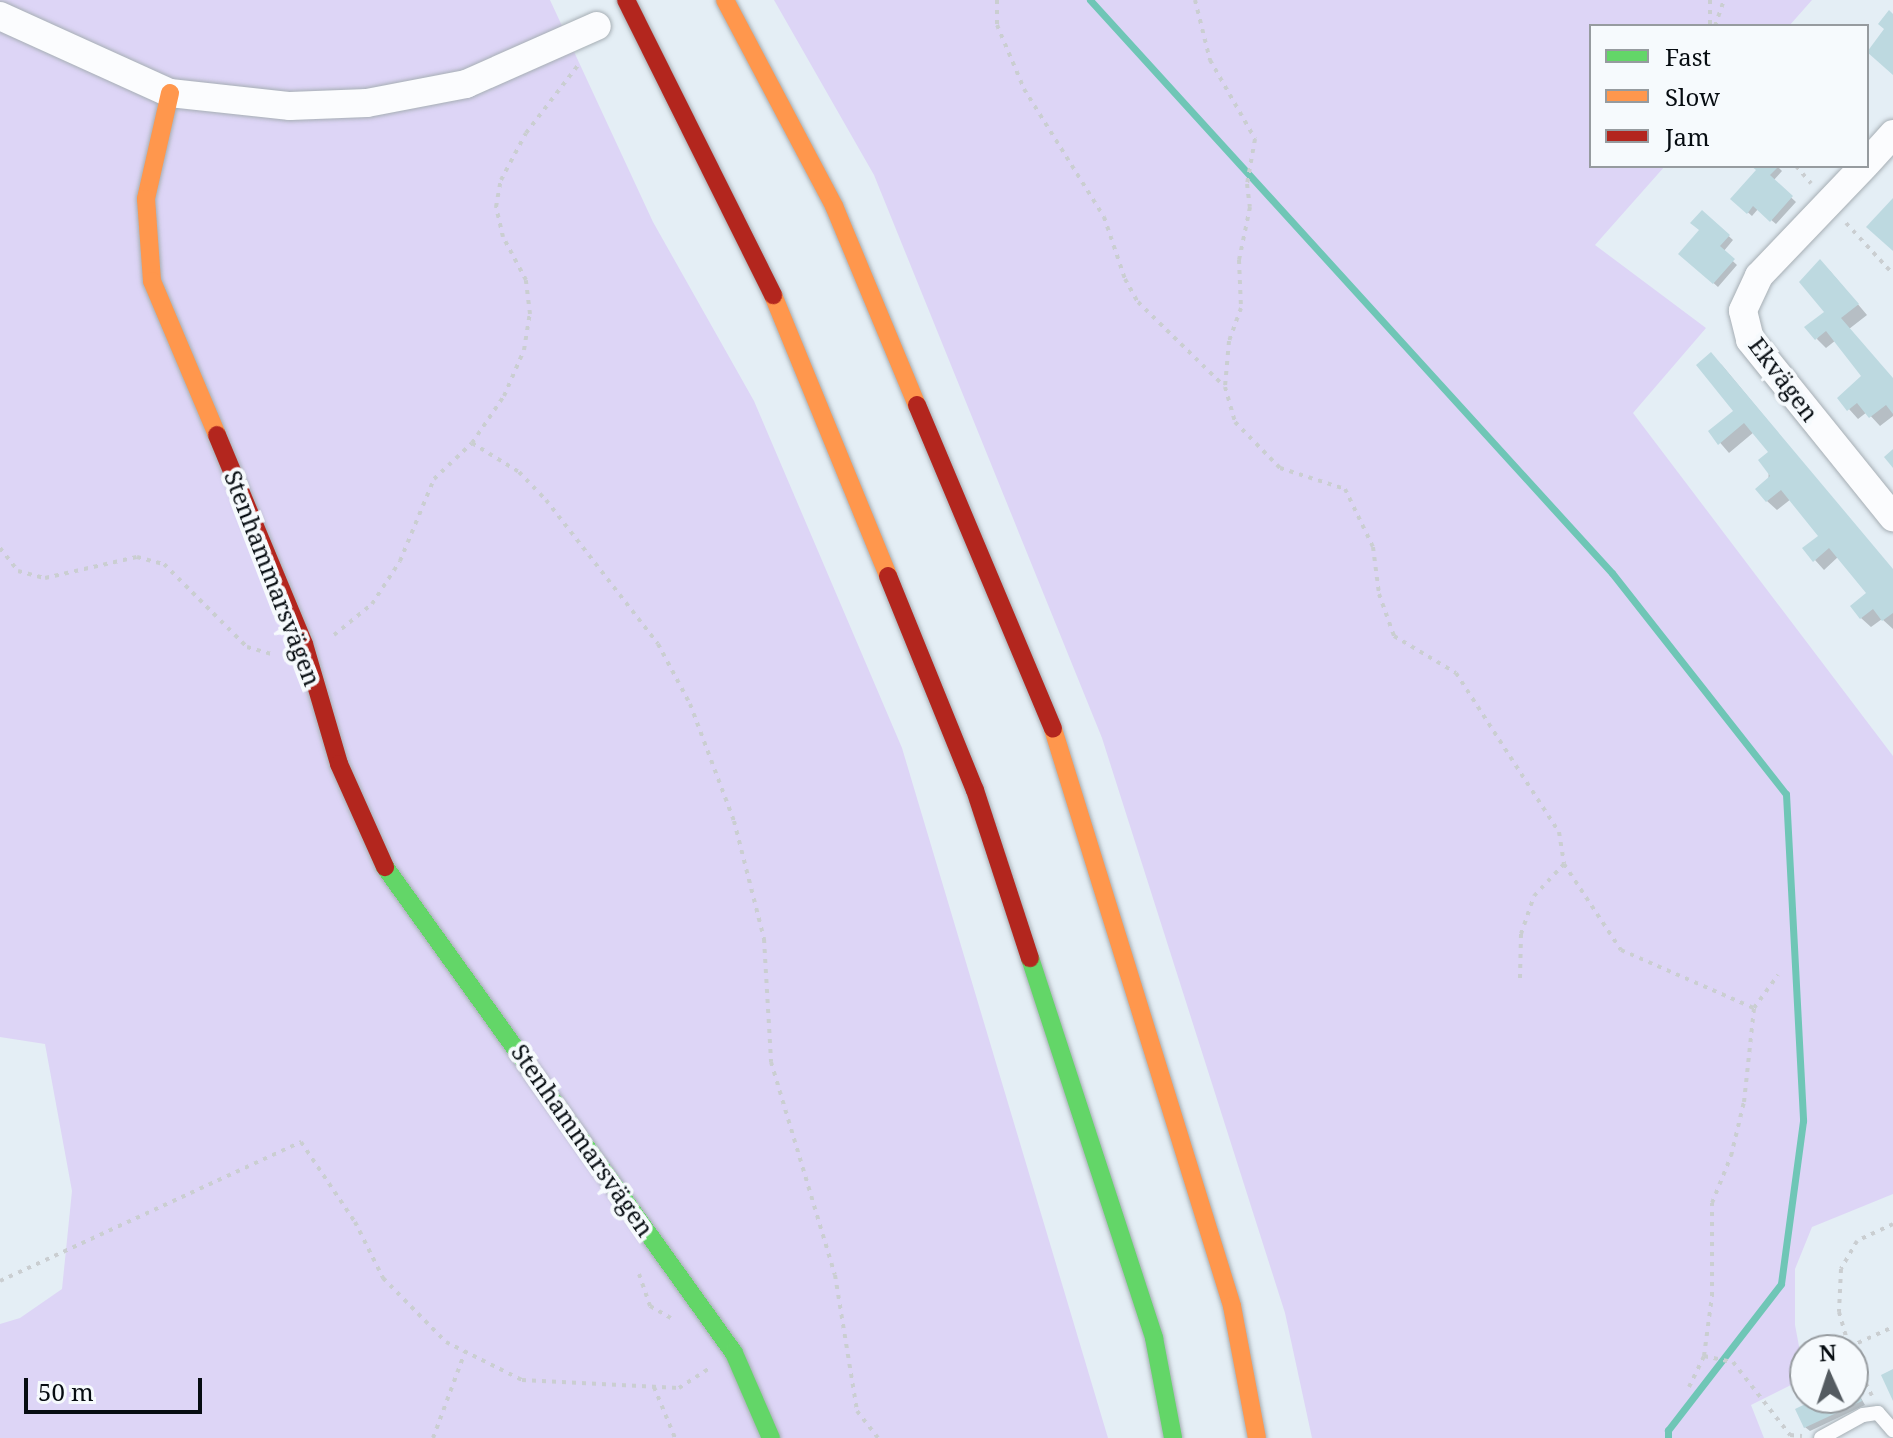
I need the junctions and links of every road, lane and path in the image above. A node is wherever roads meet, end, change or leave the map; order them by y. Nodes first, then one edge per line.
1 (626, 0) edge
2 (725, 0) edge
3 (997, 0) edge
4 (1195, 0) edge
5 (1710, 0) edge
6 (1724, 0) edge
7 (0, 16) edge
8 (1712, 24) edge
9 (1713, 24) edge
10 (597, 26) dead end
11 (580, 62) dead end
12 (170, 93) junction
13 (1893, 134) edge
14 (1869, 160) edge
15 (1861, 168) edge
16 (1225, 387) junction
17 (472, 443) junction
18 (1893, 517) edge
19 (0, 548) edge
20 (304, 644) junction
21 (1564, 864) junction
22 (1778, 975) dead end
23 (1520, 978) dead end
24 (1754, 1008) junction
25 (1893, 1224) edge
26 (0, 1281) edge
27 (1893, 1327) edge
28 (1846, 1334) edge
29 (1869, 1339) edge
30 (465, 1352) junction
31 (734, 1353) junction
32 (1704, 1356) junction
33 (654, 1387) junction
34 (1689, 1387) dead end
35 (1869, 1392) edge
36 (1878, 1413) junction
37 (1893, 1430) edge
38 (433, 1438) edge
39 (675, 1438) edge
40 (771, 1438) edge
41 (878, 1438) edge
42 (1173, 1438) edge
43 (1257, 1438) edge
44 (1819, 1438) edge

1 - 42 main road
2 - 43 main road
3 - 16 path
4 - 16 path
5 - 8 path
6 - 9 path
7 - 12 street
10 - 12 street
11 - 17 path
12 - 20 main road, Stenhammarsvägen
13 - 14 street, Ekvägen
15 - 18 street, Ekvägen
16 - 21 path
17 - 20 path
17 - 41 path
19 - 20 path
20 - 31 main road, Stenhammarsvägen
21 - 23 path
21 - 24 path
22 - 24 path
24 - 32 path
25 - 28 path
26 - 30 path
27 - 29 path
30 - 33 path
30 - 38 path
31 - 33 path
31 - 40 main road, Stenhammarsvägen
32 - 34 path
32 - 44 path
33 - 39 path
35 - 36 path
36 - 37 lane
36 - 44 lane

